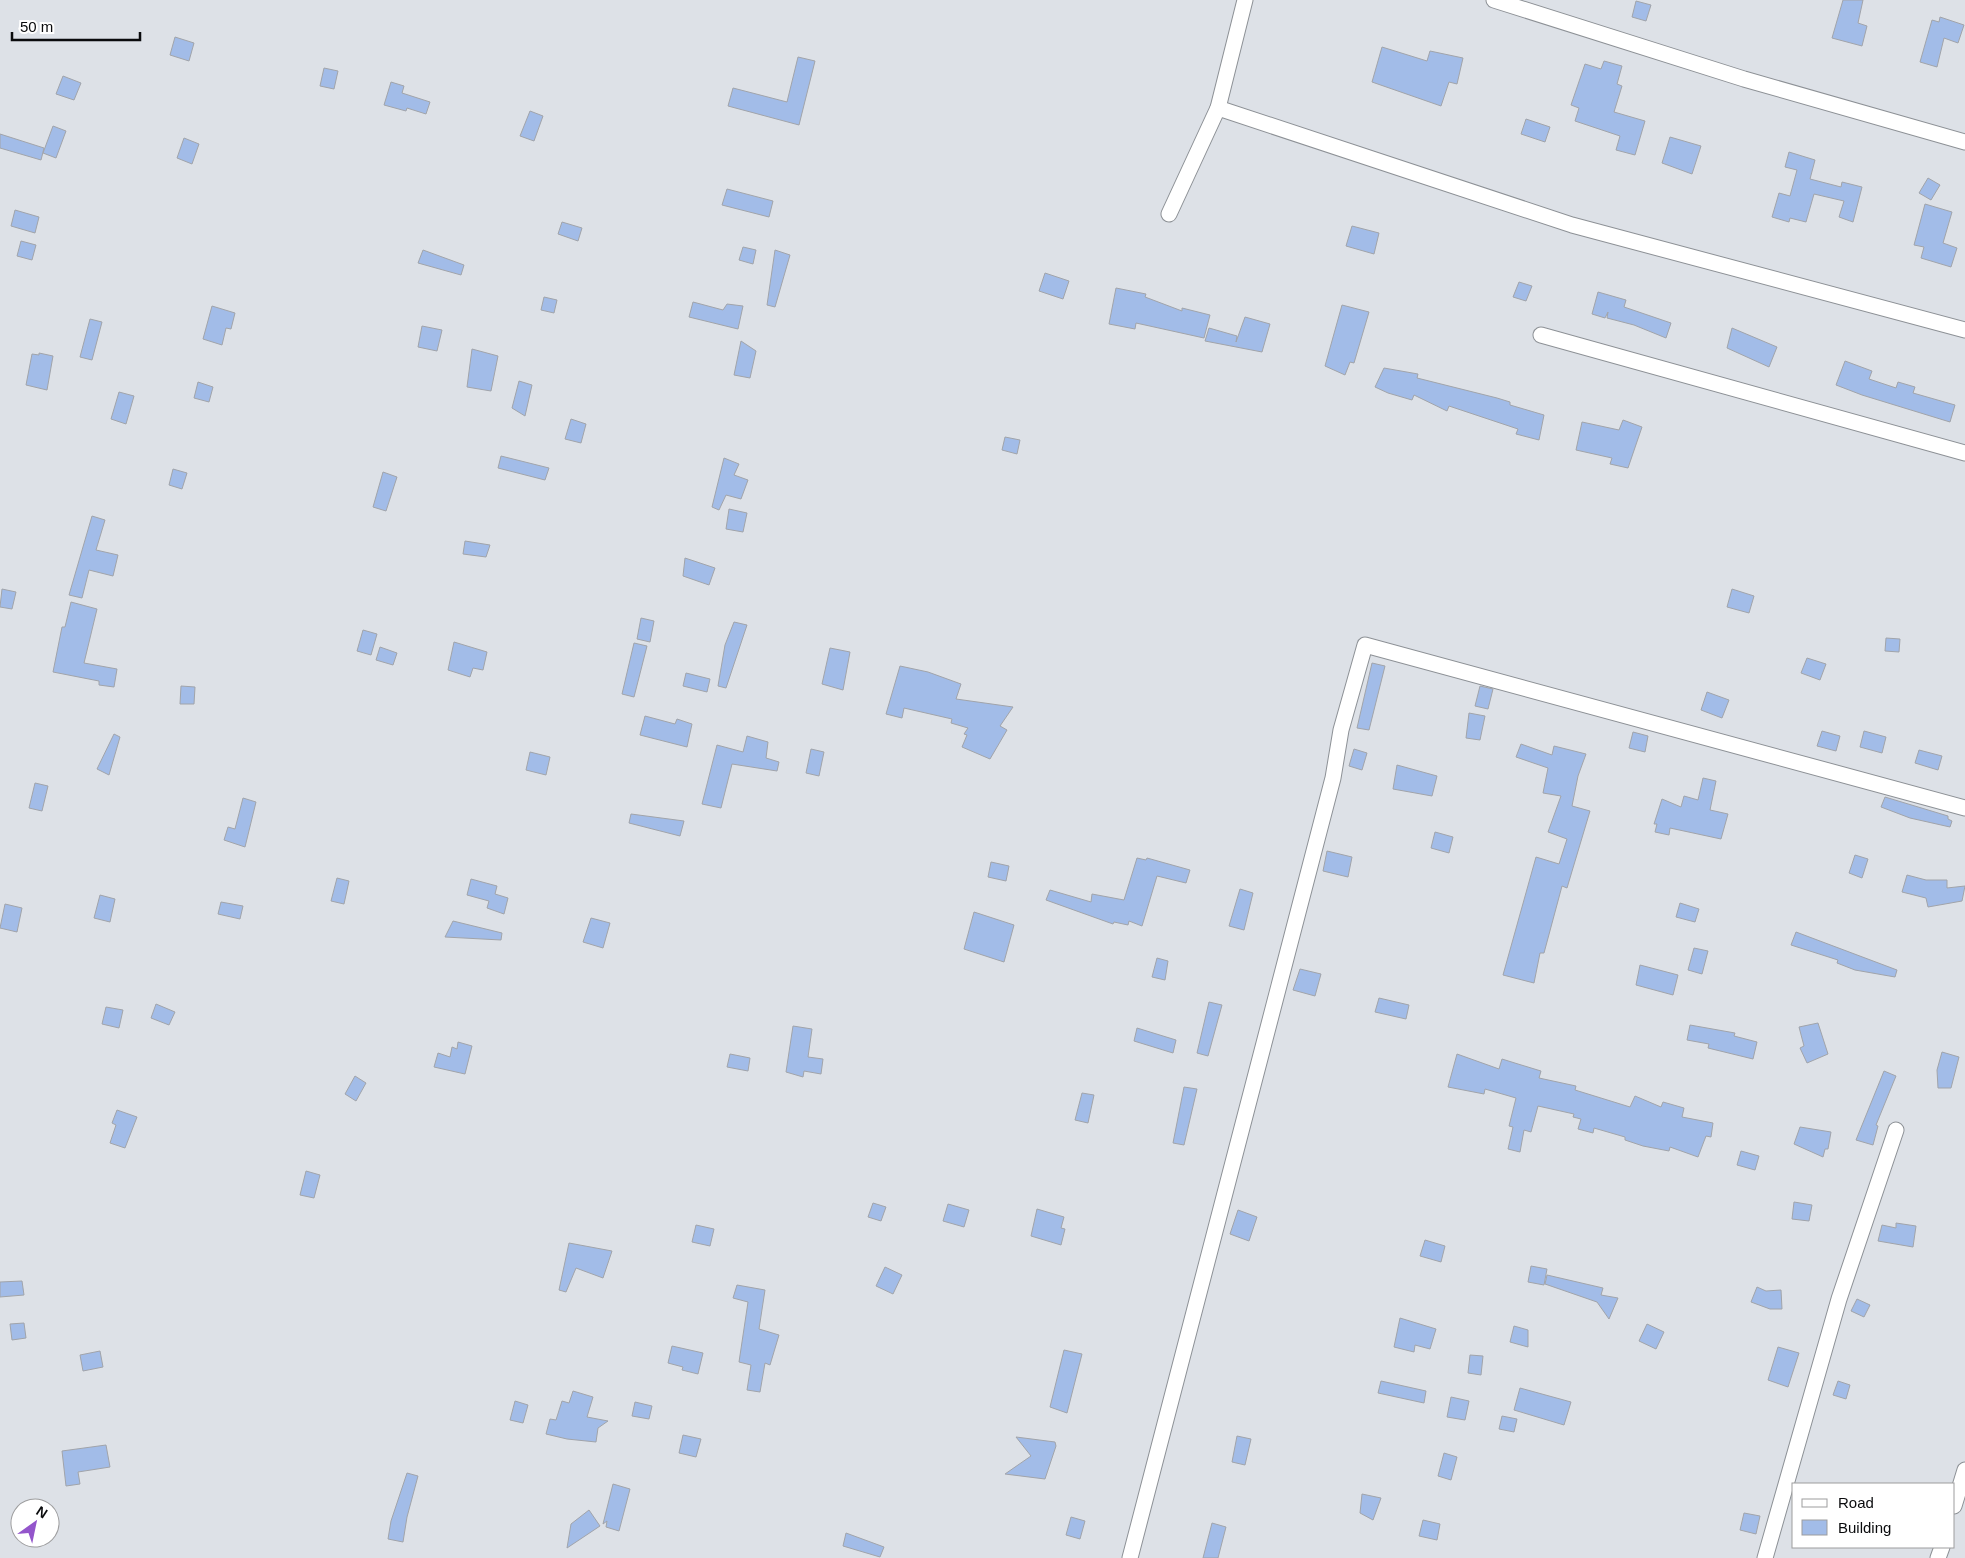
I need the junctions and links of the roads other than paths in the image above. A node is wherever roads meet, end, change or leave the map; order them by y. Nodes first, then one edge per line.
1 (1245, 0) edge
2 (1494, 0) edge
3 (1218, 108) junction
4 (1965, 142) edge
5 (1169, 214) dead end
6 (1965, 330) edge
7 (1541, 335) dead end
8 (1965, 453) edge
9 (1965, 808) edge
10 (1896, 1130) dead end
11 (1965, 1470) edge
12 (1958, 1505) edge
13 (1130, 1558) edge
14 (1765, 1558) edge

1 - 3 street
2 - 4 street
3 - 5 street
3 - 6 street
7 - 8 street
9 - 13 street
10 - 14 street
11 - 12 street

